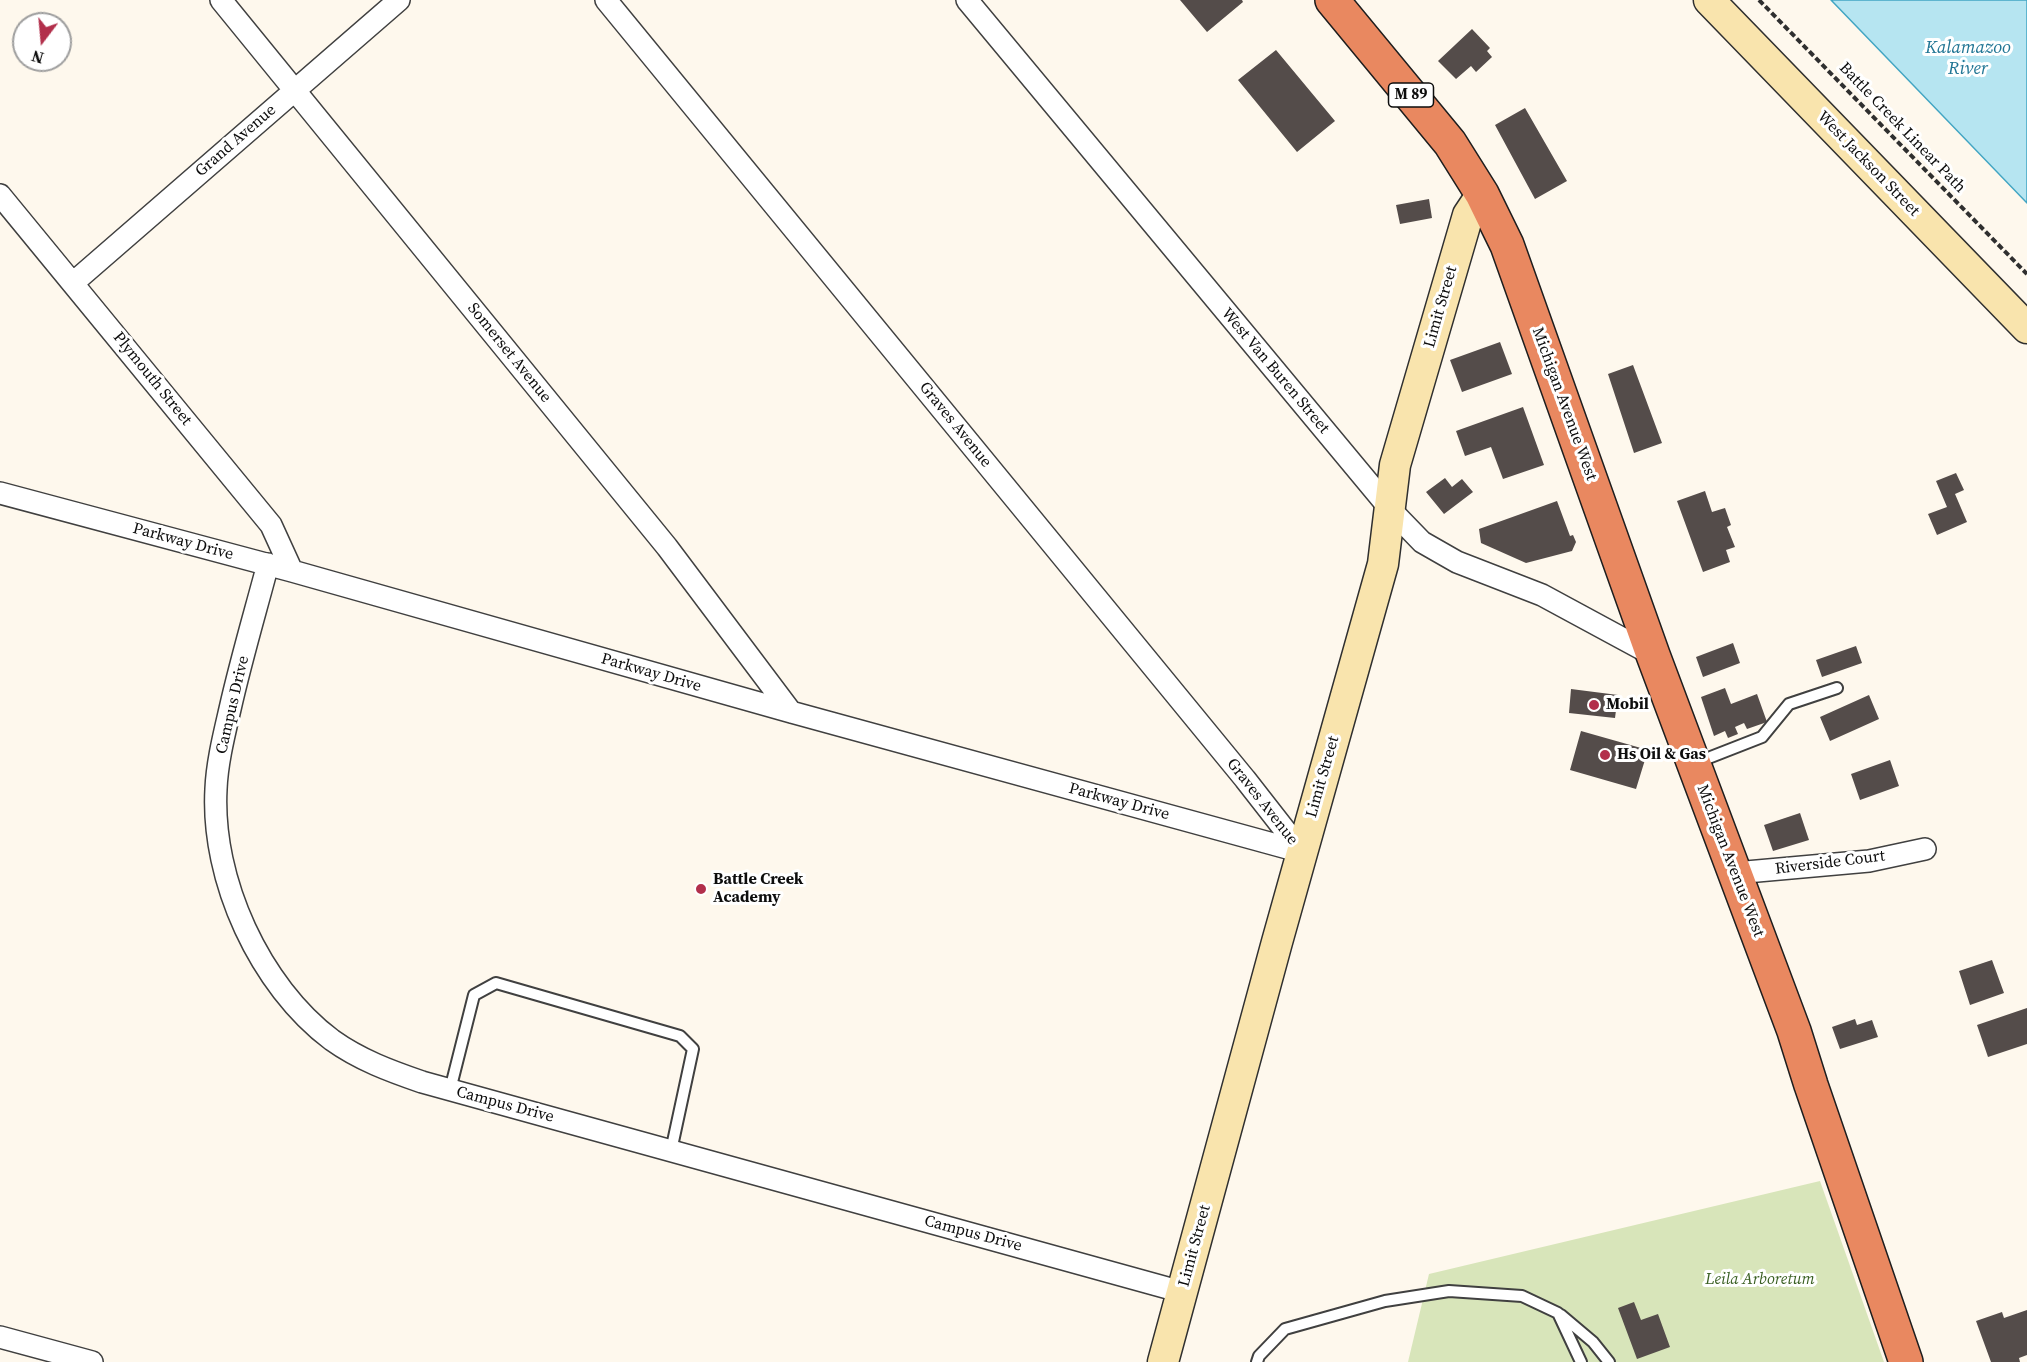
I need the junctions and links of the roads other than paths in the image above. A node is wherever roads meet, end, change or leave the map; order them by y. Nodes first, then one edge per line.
1 (221, 0) edge
2 (399, 0) edge
3 (606, 0) edge
4 (967, 0) edge
5 (1332, 0) edge
6 (1710, 0) edge
7 (295, 90) junction
8 (1482, 194) junction
9 (0, 195) edge
10 (73, 283) junction
11 (2027, 328) edge
12 (0, 493) edge
13 (1391, 510) junction
14 (268, 564) junction
15 (292, 571) junction
16 (1653, 654) junction
17 (1837, 688) dead end
18 (791, 712) junction
19 (1694, 764) junction
20 (1925, 849) dead end
21 (1302, 852) junction
22 (1735, 873) junction
23 (450, 1090) junction
24 (670, 1151) junction
25 (1182, 1292) junction
26 (1558, 1313) junction
27 (0, 1337) edge
28 (92, 1362) edge
29 (1163, 1362) edge
30 (1257, 1362) edge
31 (1581, 1362) edge
32 (1610, 1362) edge
33 (1906, 1362) edge

1 - 7 street, Somerset Avenue
2 - 7 street, Grand Avenue
3 - 21 street, Graves Avenue
4 - 13 street, West Van Buren Street
5 - 8 highway, M 89
6 - 11 street, West Jackson Street
7 - 10 street, Grand Avenue
7 - 18 street, Somerset Avenue
8 - 13 street, Limit Street
8 - 16 highway, Michigan Avenue West / M 89
9 - 10 street, Plymouth Street
10 - 15 street, Plymouth Street
12 - 14 street, Parkway Drive
13 - 16 street, West Van Buren Street
13 - 21 street, Limit Street
14 - 15 street, Parkway Drive
14 - 23 street, Campus Drive
15 - 18 street, Parkway Drive
16 - 19 highway, Michigan Avenue West / M 89
17 - 19 lane
18 - 21 street, Parkway Drive
19 - 22 highway, Michigan Avenue West / M 89
20 - 22 street, Riverside Court
21 - 25 street, Limit Street
22 - 33 highway, Michigan Avenue West / M 89
23 - 24 street, Campus Drive
23 - 24 lane
24 - 25 street, Campus Drive
25 - 29 street, Limit Street
26 - 30 lane
26 - 31 lane
26 - 32 lane
27 - 28 street

